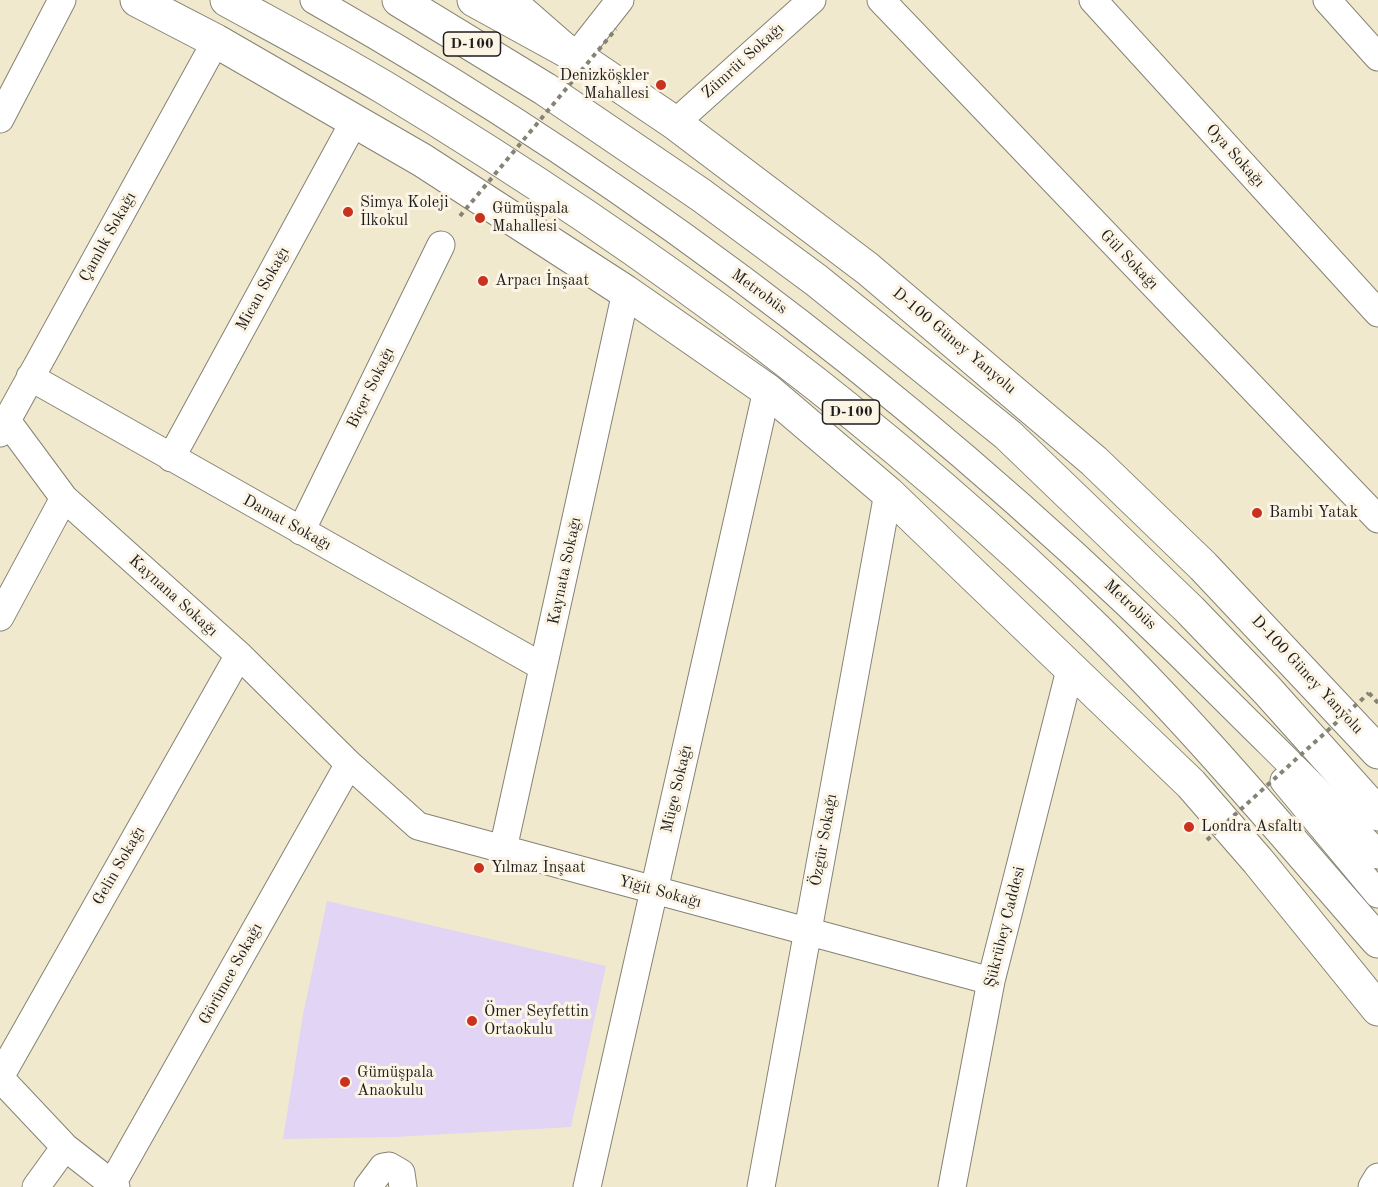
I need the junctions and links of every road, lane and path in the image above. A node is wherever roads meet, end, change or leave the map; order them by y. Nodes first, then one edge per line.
1 (62, 0) edge
2 (137, 0) edge
3 (227, 0) edge
4 (314, 0) edge
5 (399, 0) edge
6 (474, 0) edge
7 (512, 0) edge
8 (620, 0) edge
9 (812, 0) edge
10 (881, 0) edge
11 (1092, 0) edge
12 (1327, 0) edge
13 (616, 29) dead end
14 (216, 41) junction
15 (576, 56) junction
16 (1378, 57) edge
17 (0, 119) edge
18 (355, 120) junction
19 (675, 123) junction
20 (460, 216) dead end
21 (441, 244) dead end
22 (626, 292) junction
23 (1378, 313) edge
24 (30, 377) junction
25 (767, 390) junction
26 (3, 427) edge
27 (171, 458) junction
28 (888, 493) junction
29 (64, 498) junction
30 (1378, 519) edge
31 (301, 531) junction
32 (0, 617) edge
33 (1164, 637) junction
34 (239, 655) junction
35 (543, 667) junction
36 (1070, 670) junction
37 (1378, 703) edge
38 (1378, 752) edge
39 (349, 764) junction
40 (1378, 814) edge
41 (1207, 840) dead end
42 (503, 849) junction
43 (1378, 855) edge
44 (654, 890) junction
45 (1378, 894) edge
46 (808, 932) junction
47 (1378, 941) edge
48 (991, 981) junction
49 (1378, 1009) edge
50 (0, 1077) edge
51 (65, 1148) junction
52 (398, 1177) edge
53 (1378, 1177) edge
54 (114, 1185) edge
55 (36, 1187) edge
56 (368, 1187) edge
57 (587, 1187) edge
58 (761, 1187) edge
59 (952, 1187) edge
60 (1372, 1187) edge

1 - 17 street
2 - 14 main road
3 - 47 main road, D-100
4 - 33 street, Metrobüs
5 - 40 main road, D-100
6 - 15 main road, D-100 Güney Yanyolu
7 - 15 street
8 - 15 street
9 - 19 street, Zümrüt Sokağı
10 - 30 street, Gül Sokağı
11 - 23 street, Oya Sokağı
12 - 16 street
13 - 20 path, bridge
14 - 18 main road
14 - 24 street, Çamlık Sokağı
15 - 19 main road, D-100 Güney Yanyolu
18 - 22 main road
18 - 27 street, Mican Sokağı
19 - 38 main road, D-100 Güney Yanyolu
21 - 31 street, Biçer Sokağı
22 - 25 main road
22 - 35 street, Kaynata Sokağı
24 - 26 street, Çamlık Sokağı
24 - 27 street, Damat Sokağı
25 - 28 main road
25 - 44 street, Müge Sokağı
26 - 29 street, Kaynana Sokağı
27 - 31 street, Damat Sokağı
28 - 36 main road
28 - 46 street, Özgür Sokağı
29 - 32 street
29 - 34 street, Kaynana Sokağı
31 - 35 street, Damat Sokağı
33 - 43 street, Metrobüs
33 - 45 street, Metrobüs
34 - 39 street, Kaynana Sokağı
34 - 50 street, Gelin Sokağı
35 - 42 street, Kaynata Sokağı
36 - 48 street, Şükrübey Caddesi
36 - 49 main road
37 - 41 path, bridge
39 - 42 street, Yiğit Sokağı
39 - 54 street, Görümce Sokağı
42 - 44 street, Yiğit Sokağı
44 - 46 street, Yiğit Sokağı
44 - 57 street, Müge Sokağı
46 - 48 street, Yiğit Sokağı
46 - 58 street, Özgür Sokağı
48 - 59 street, Şükrübey Caddesi
50 - 51 street
51 - 54 street
51 - 55 street
52 - 56 street
53 - 60 street

